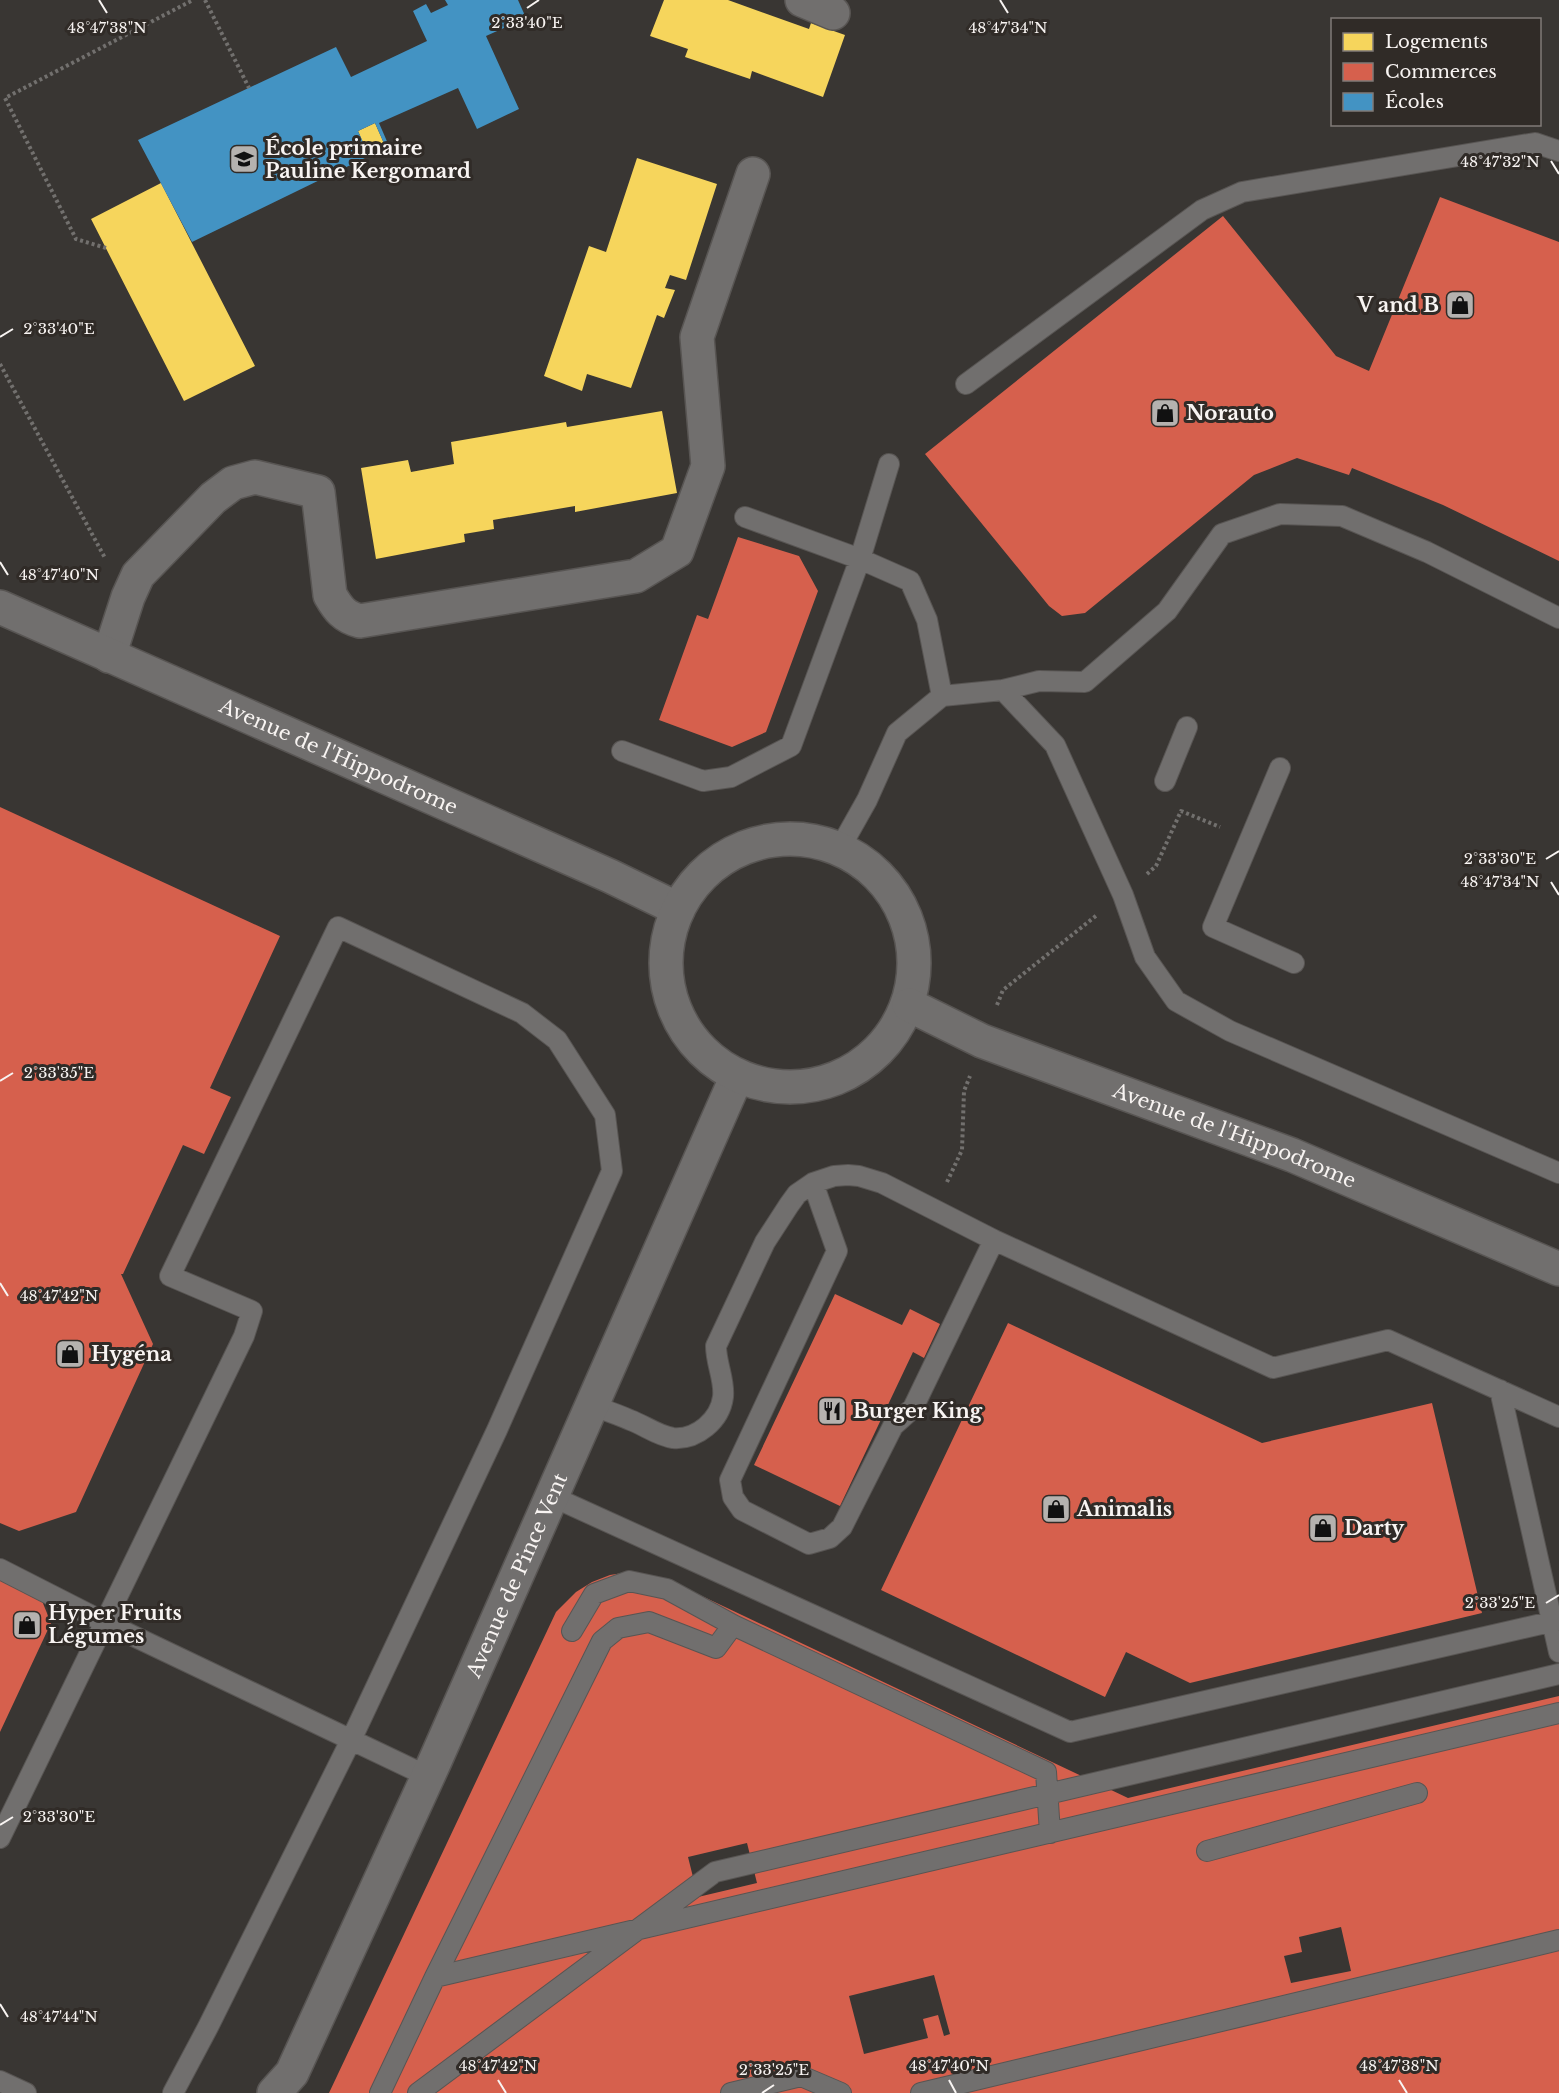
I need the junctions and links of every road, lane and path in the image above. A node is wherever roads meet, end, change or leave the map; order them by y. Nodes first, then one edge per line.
1 (193, 0) edge
2 (205, 0) edge
3 (802, 0) edge
4 (833, 13) dead end
5 (249, 88) dead end
6 (1559, 151) edge
7 (753, 174) dead end
8 (106, 248) dead end
9 (0, 364) edge
10 (966, 384) dead end
11 (889, 464) dead end
12 (744, 517) dead end
13 (860, 559) junction
14 (128, 597) junction
15 (0, 607) edge
16 (1559, 618) edge
17 (109, 656) junction
18 (1003, 690) junction
19 (942, 696) junction
20 (1187, 727) dead end
21 (622, 751) dead end
22 (1280, 768) dead end
23 (1165, 781) dead end
24 (1250, 839) junction
25 (840, 848) junction
26 (1123, 895) junction
27 (678, 909) junction
28 (1294, 963) dead end
29 (909, 1005) junction
30 (982, 1041) junction
31 (737, 1076) junction
32 (1559, 1173) edge
33 (813, 1183) junction
34 (934, 1209) junction
35 (994, 1240) junction
36 (1559, 1269) edge
37 (1500, 1390) junction
38 (590, 1405) junction
39 (1559, 1417) edge
40 (551, 1496) junction
41 (0, 1569) edge
42 (1556, 1620) edge
43 (104, 1622) junction
44 (733, 1625) junction
45 (572, 1631) dead end
46 (1559, 1652) edge
47 (1559, 1674) edge
48 (1559, 1713) edge
49 (351, 1740) junction
50 (427, 1776) junction
51 (1417, 1793) dead end
52 (1050, 1833) junction
53 (0, 1838) edge
54 (1208, 1851) dead end
55 (1559, 1940) edge
56 (435, 1977) junction
57 (0, 2081) edge
58 (290, 2086) edge
59 (26, 2093) edge
60 (173, 2093) edge
61 (380, 2093) edge
62 (418, 2093) edge
63 (731, 2093) edge
64 (841, 2093) edge
65 (921, 2093) edge

1 - 8 path
2 - 5 path
3 - 4 street
6 - 10 lane
7 - 14 street
9 - 14 path
11 - 13 lane
12 - 13 lane
13 - 19 lane
13 - 21 lane
14 - 17 street
15 - 17 street, Avenue de l'Hippodrome
16 - 18 lane
17 - 27 street, Avenue de l'Hippodrome
18 - 19 lane
18 - 26 lane
19 - 25 lane
20 - 23 lane
22 - 24 lane
24 - 26 path
24 - 28 lane
25 - 27 street
25 - 29 street
26 - 30 path
26 - 32 lane
27 - 31 street
29 - 30 street, Avenue de l'Hippodrome
29 - 31 street
30 - 34 path
30 - 36 street, Avenue de l'Hippodrome
31 - 38 street, Avenue de Pince Vent
33 - 34 lane
33 - 35 lane
33 - 38 lane
34 - 35 lane
35 - 37 lane
37 - 39 lane
37 - 42 lane
38 - 40 street, Avenue de Pince Vent
40 - 42 lane
40 - 50 street, Avenue de Pince Vent
41 - 43 lane
42 - 46 lane
43 - 49 lane
43 - 49 lane
43 - 53 lane
44 - 45 lane
44 - 52 lane
44 - 56 lane
47 - 62 lane
48 - 52 lane
49 - 50 lane
49 - 60 lane
50 - 58 street, Avenue de Pince Vent
51 - 54 lane
52 - 56 lane
55 - 65 lane
56 - 61 lane
57 - 59 lane
63 - 64 lane

